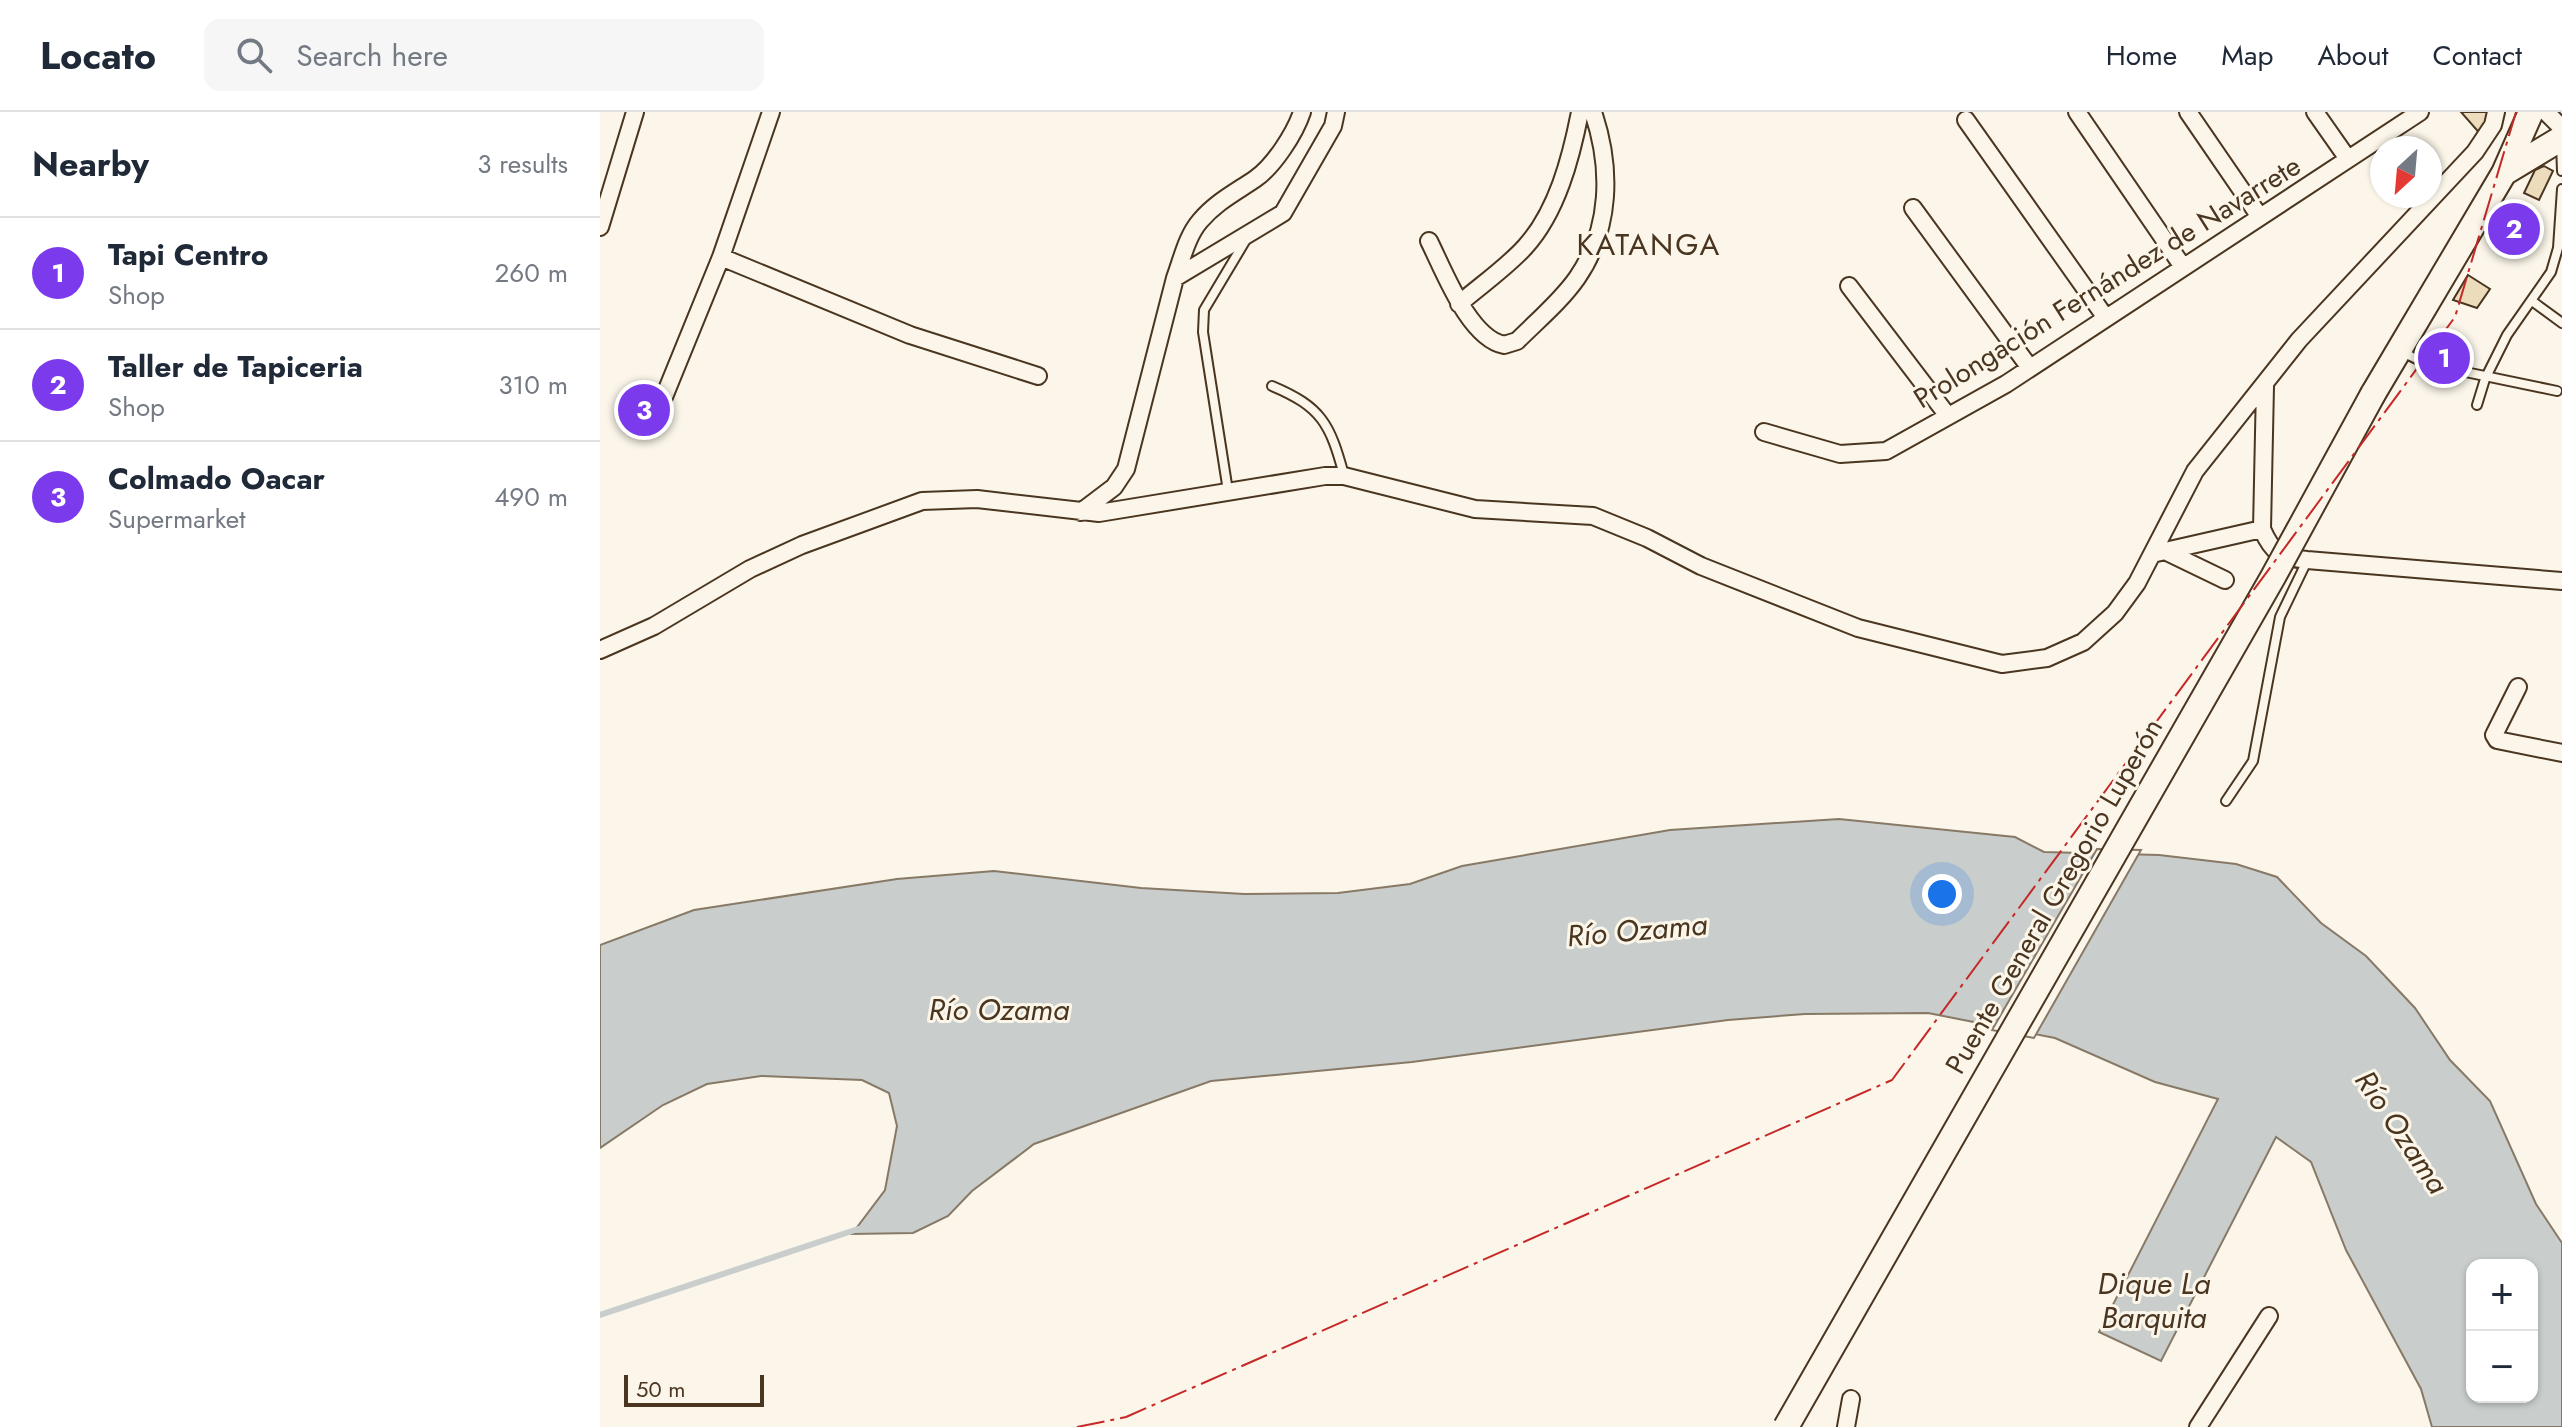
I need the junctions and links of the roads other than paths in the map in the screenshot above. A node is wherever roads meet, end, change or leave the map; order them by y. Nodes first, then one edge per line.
1 (635, 112) edge
2 (771, 112) edge
3 (1302, 112) edge
4 (1336, 112) edge
5 (1580, 112) edge
6 (1593, 112) edge
7 (2077, 112) edge
8 (2188, 112) edge
9 (2315, 112) edge
10 (2420, 112) edge
11 (2496, 112) edge
12 (2531, 112) edge
13 (2546, 112) edge
14 (1966, 120) dead end
15 (2562, 135) edge
16 (2348, 159) junction
17 (2562, 171) edge
18 (2504, 173) junction
19 (2562, 189) edge
20 (1913, 208) dead end
21 (2260, 217) junction
22 (600, 227) edge
23 (1248, 236) junction
24 (1429, 241) dead end
25 (721, 257) junction
26 (2183, 267) junction
27 (1175, 278) junction
28 (1849, 286) dead end
29 (2532, 301) junction
30 (1459, 304) junction
31 (2106, 318) junction
32 (2562, 323) edge
33 (2398, 350) junction
34 (2030, 368) junction
35 (1038, 376) dead end
36 (2485, 379) junction
37 (1272, 386) dead end
38 (2265, 386) junction
39 (2557, 391) dead end
40 (2477, 405) dead end
41 (657, 414) dead end
42 (1948, 416) junction
43 (1764, 432) dead end
44 (1344, 476) junction
45 (1228, 491) junction
46 (1081, 512) junction
47 (2262, 529) junction
48 (2160, 553) junction
49 (2307, 560) junction
50 (2225, 580) dead end
51 (2562, 581) edge
52 (600, 650) edge
53 (2518, 687) dead end
54 (2562, 753) edge
55 (2226, 801) dead end
56 (2269, 1316) dead end
57 (1851, 1399) dead end
58 (1786, 1427) edge
59 (1846, 1427) edge
60 (2198, 1427) edge

1 - 22 street
2 - 25 street
3 - 27 street
4 - 23 street
5 - 30 street
6 - 30 street
7 - 26 street
8 - 21 street
9 - 16 street
10 - 16 street, Prolongación Fernández de Navarrete
11 - 38 street
12 - 18 street, Puente General Gregorio Luperón
13 - 15 street
14 - 31 street
15 - 17 lane
15 - 18 street
16 - 21 street, Prolongación Fernández de Navarrete
18 - 33 street, Puente General Gregorio Luperón
19 - 29 lane
20 - 34 street
21 - 26 street, Prolongación Fernández de Navarrete
23 - 27 street
23 - 45 lane
24 - 30 street
25 - 35 street
25 - 41 street
26 - 31 street, Prolongación Fernández de Navarrete
27 - 46 street
28 - 42 street
29 - 32 lane
29 - 36 lane
31 - 34 street, Prolongación Fernández de Navarrete
33 - 36 lane
33 - 58 street, Puente General Gregorio Luperón, bridge
34 - 42 street, Prolongación Fernández de Navarrete
36 - 39 lane
36 - 40 lane
37 - 44 lane
38 - 47 street
38 - 48 street
42 - 43 street, Prolongación Fernández de Navarrete
44 - 45 street
44 - 48 street
45 - 46 street
46 - 52 street
47 - 48 street
47 - 49 street
48 - 50 street
49 - 51 street
49 - 55 lane
53 - 54 street
56 - 60 street
57 - 59 street

